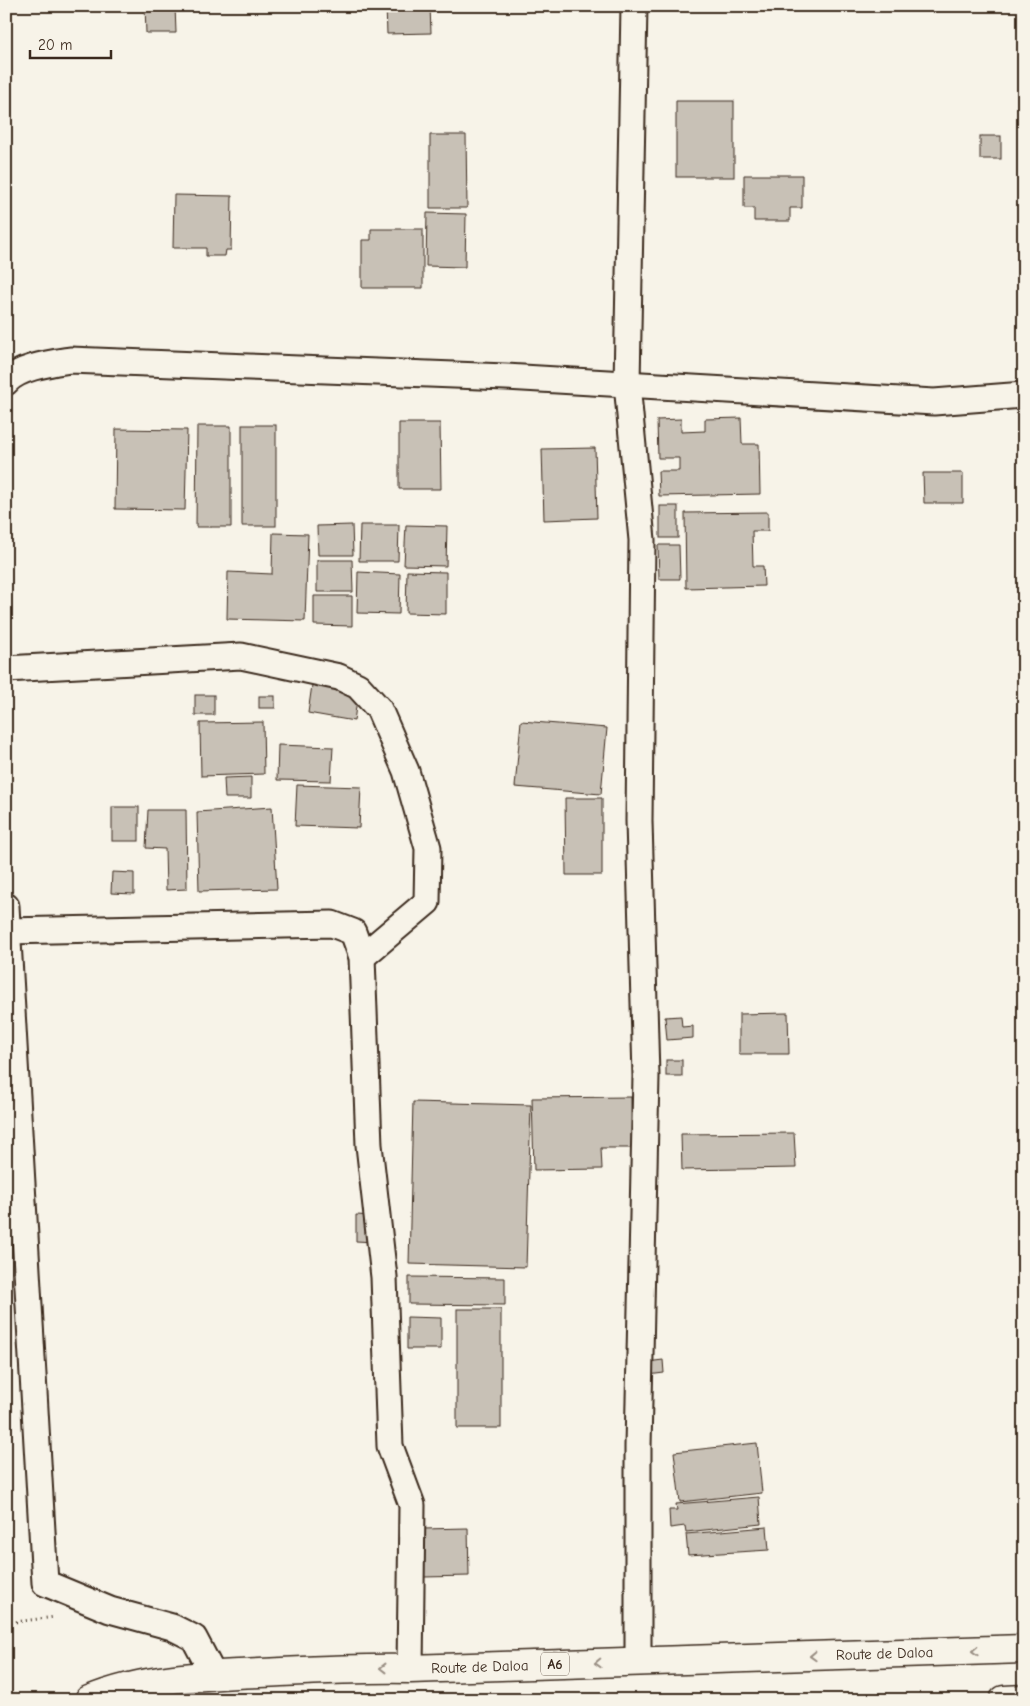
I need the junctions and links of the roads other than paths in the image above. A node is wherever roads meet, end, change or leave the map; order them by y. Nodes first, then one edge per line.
1 (634, 6) edge
2 (6, 382) edge
3 (627, 384) junction
4 (1024, 395) edge
5 (6, 669) edge
6 (6, 906) edge
7 (7, 931) edge
8 (362, 957) junction
9 (1024, 1649) edge
10 (638, 1662) junction
11 (410, 1669) junction
12 (214, 1676) junction
13 (1024, 1699) edge
14 (89, 1700) edge
15 (1004, 1700) edge

1 - 3 street
2 - 3 street
3 - 4 street
3 - 10 street
5 - 8 street
6 - 7 street
7 - 8 street
7 - 12 street
8 - 11 street
9 -> 10 highway, Route de Daloa / A6
10 -> 11 highway, Route de Daloa / A6
11 -> 12 highway, Route de Daloa / A6
12 - 14 highway, Route de Daloa / A6
13 - 15 highway

